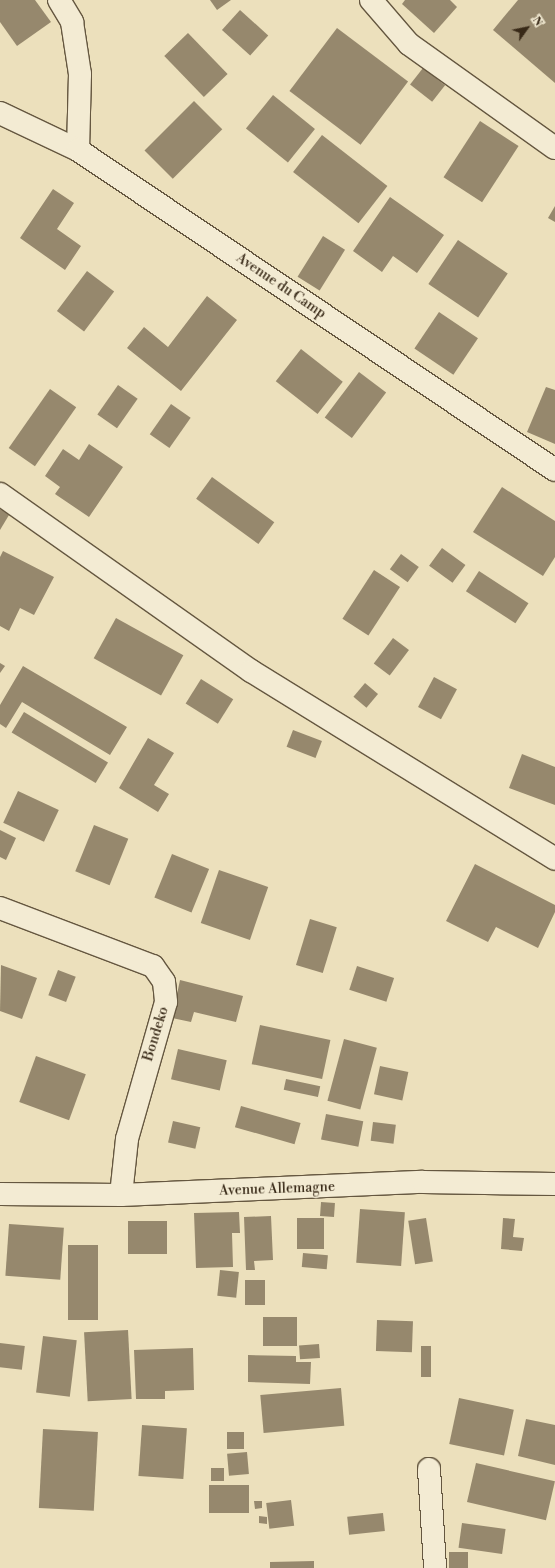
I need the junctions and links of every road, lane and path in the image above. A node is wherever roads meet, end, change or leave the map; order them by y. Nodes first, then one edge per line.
1 (59, 0) edge
2 (371, 0) edge
3 (1, 114) edge
4 (555, 148) edge
5 (78, 150) junction
6 (555, 470) edge
7 (0, 494) edge
8 (555, 859) edge
9 (0, 908) edge
10 (555, 1184) edge
11 (0, 1194) edge
12 (121, 1195) junction
13 (429, 1469) dead end
14 (435, 1568) edge

1 - 5 street
2 - 4 street
3 - 5 street, Avenue du Camp
5 - 6 street, Avenue du Camp
7 - 8 street
9 - 12 street, Bondeko
10 - 12 street, Avenue Allemagne
11 - 12 street, Avenue Allemagne
13 - 14 street

